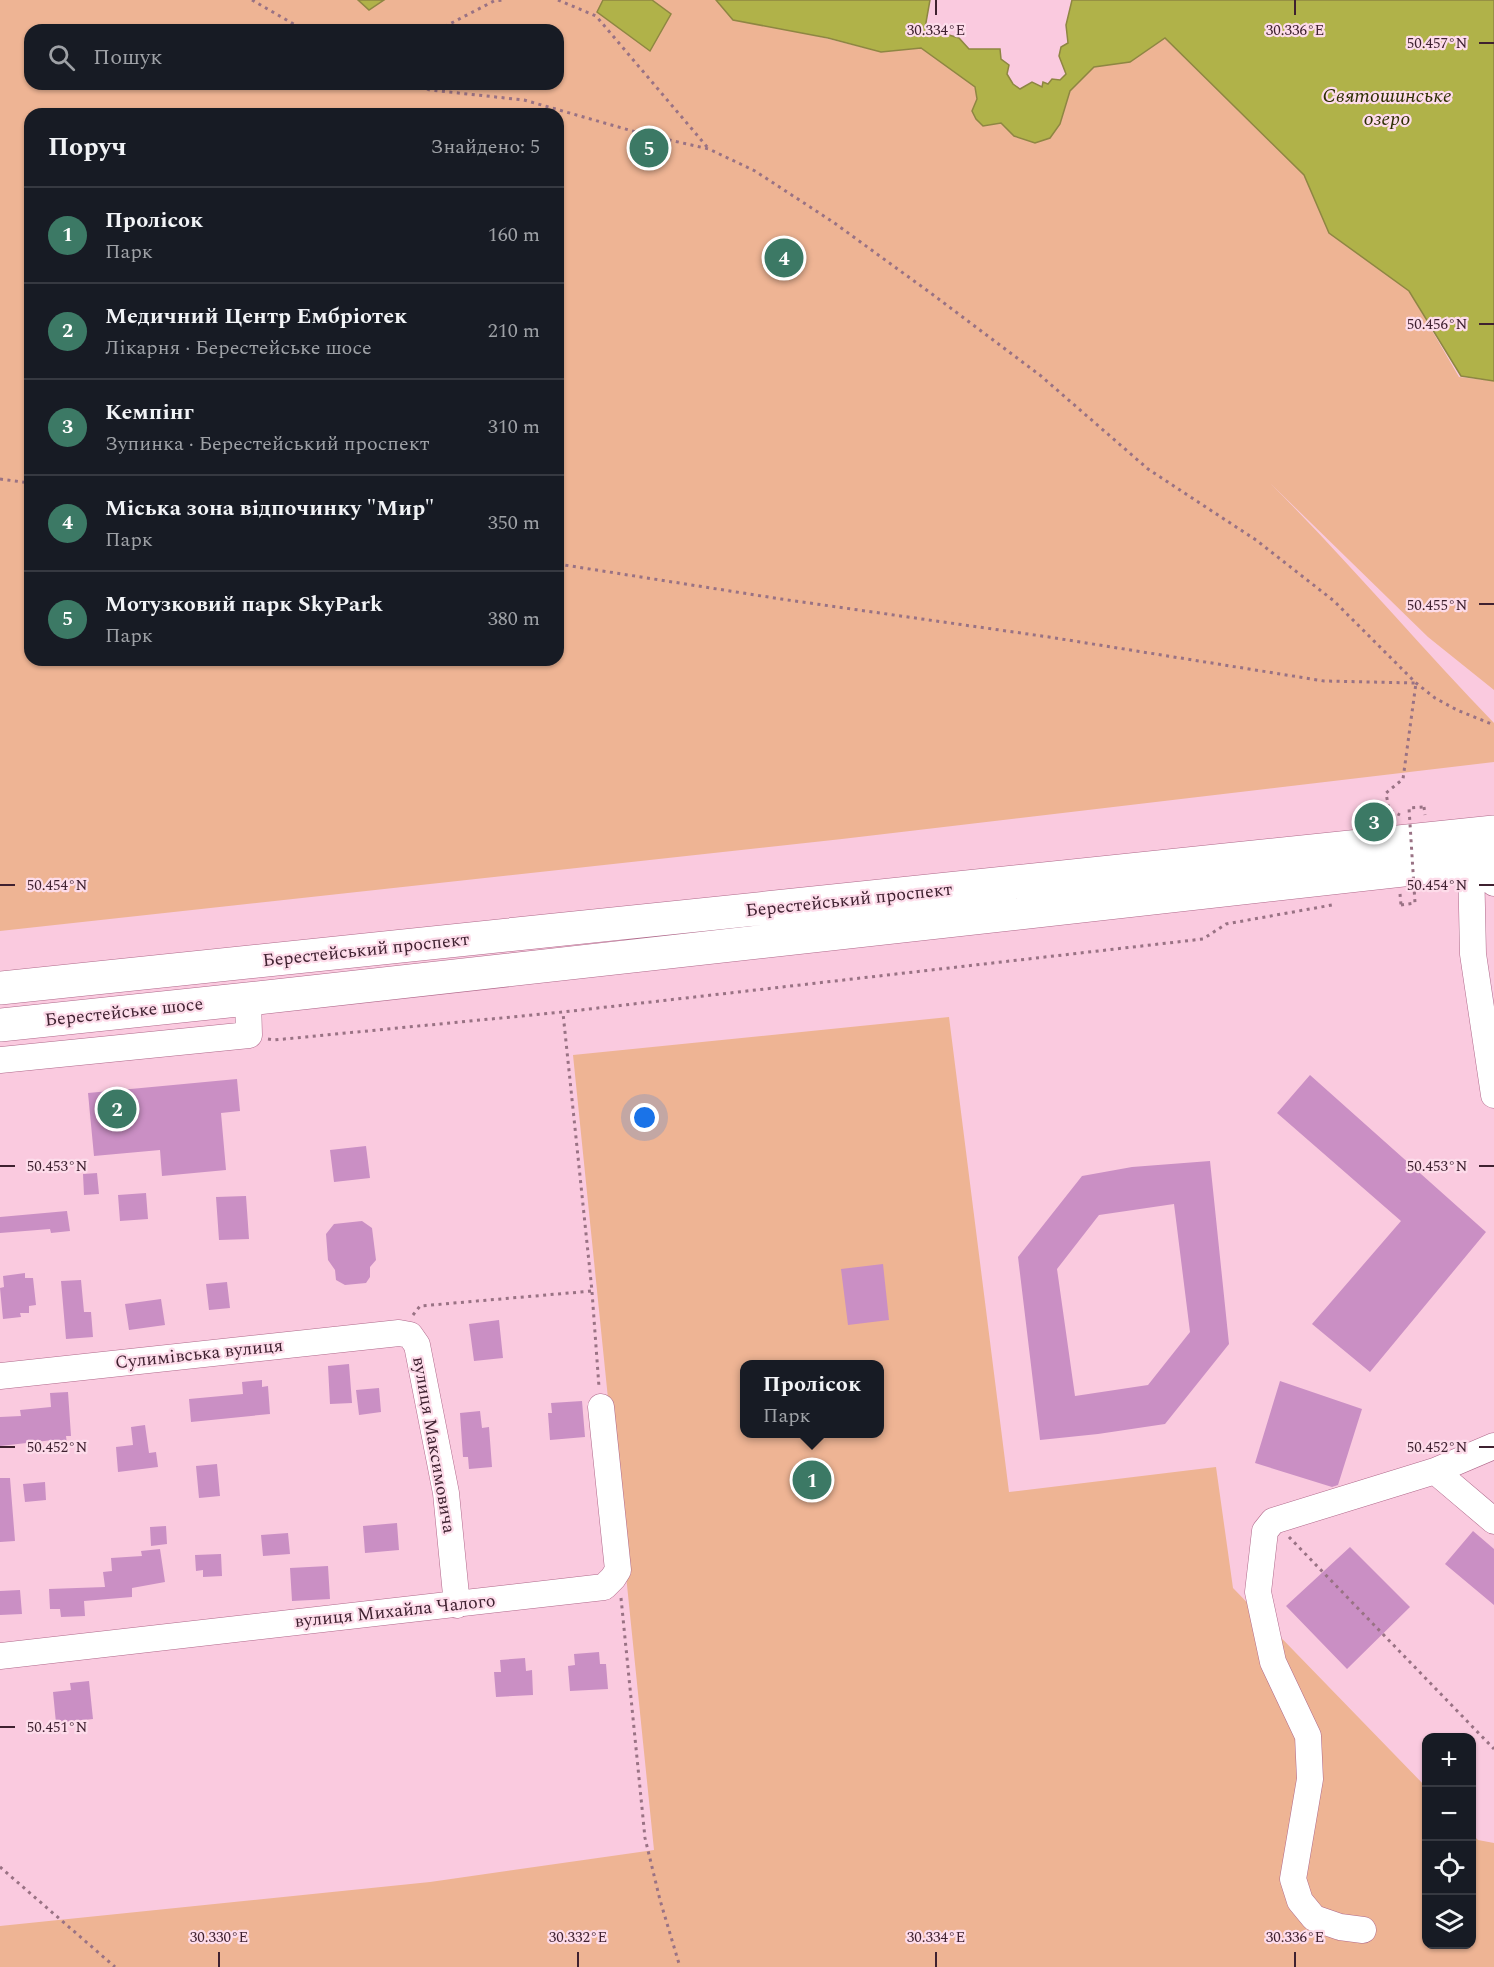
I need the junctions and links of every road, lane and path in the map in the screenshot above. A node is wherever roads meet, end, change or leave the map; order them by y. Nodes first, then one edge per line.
1 (252, 0) edge
2 (503, 0) edge
3 (558, 0) edge
4 (294, 24) edge
5 (450, 24) edge
6 (430, 90) edge
7 (552, 108) edge
8 (564, 111) edge
9 (709, 149) junction
10 (0, 479) edge
11 (24, 482) edge
12 (564, 565) edge
13 (1416, 683) junction
14 (1494, 725) edge
15 (1398, 815) dead end
16 (1425, 815) dead end
17 (1494, 832) edge
18 (1486, 869) edge
19 (1400, 893) dead end
20 (1342, 903) dead end
21 (205, 967) joint
22 (0, 988) edge
23 (248, 999) junction
24 (563, 1012) junction
25 (0, 1025) edge
26 (249, 1035) junction
27 (0, 1060) edge
28 (1494, 1095) edge
29 (592, 1291) junction
30 (399, 1333) junction
31 (0, 1376) edge
32 (601, 1407) joint
33 (1494, 1446) edge
34 (1435, 1471) junction
35 (1273, 1521) junction
36 (1494, 1521) edge
37 (618, 1570) junction
38 (457, 1605) junction
39 (0, 1656) edge
40 (1494, 1749) edge
41 (0, 1867) edge
42 (1363, 1930) dead end
43 (115, 1967) edge
44 (680, 1967) edge

1 - 4 path
2 - 5 path
3 - 9 path
6 - 7 path
8 - 9 path
9 - 13 path
10 - 11 path
12 - 13 path
13 - 14 path
13 - 15 path
16 - 19 path, bridge
17 - 21 highway, Берестейський проспект
18 - 23 highway, Берестейський проспект
18 - 28 street
20 - 24 path
21 - 22 highway, Берестейське шосе
23 - 25 highway, Берестейське шосе
23 - 26 street
24 - 26 path
24 - 29 path
26 - 27 street
29 - 30 path
29 - 32 path
30 - 31 street, Сулимівська вулиця
30 - 38 street, вулиця Максимовича
32 - 37 street
33 - 34 street
34 - 35 street
34 - 36 street
35 - 40 path
35 - 42 street
37 - 38 street, вулиця Михайла Чалого
37 - 44 path
38 - 39 street, вулиця Михайла Чалого
41 - 43 path

